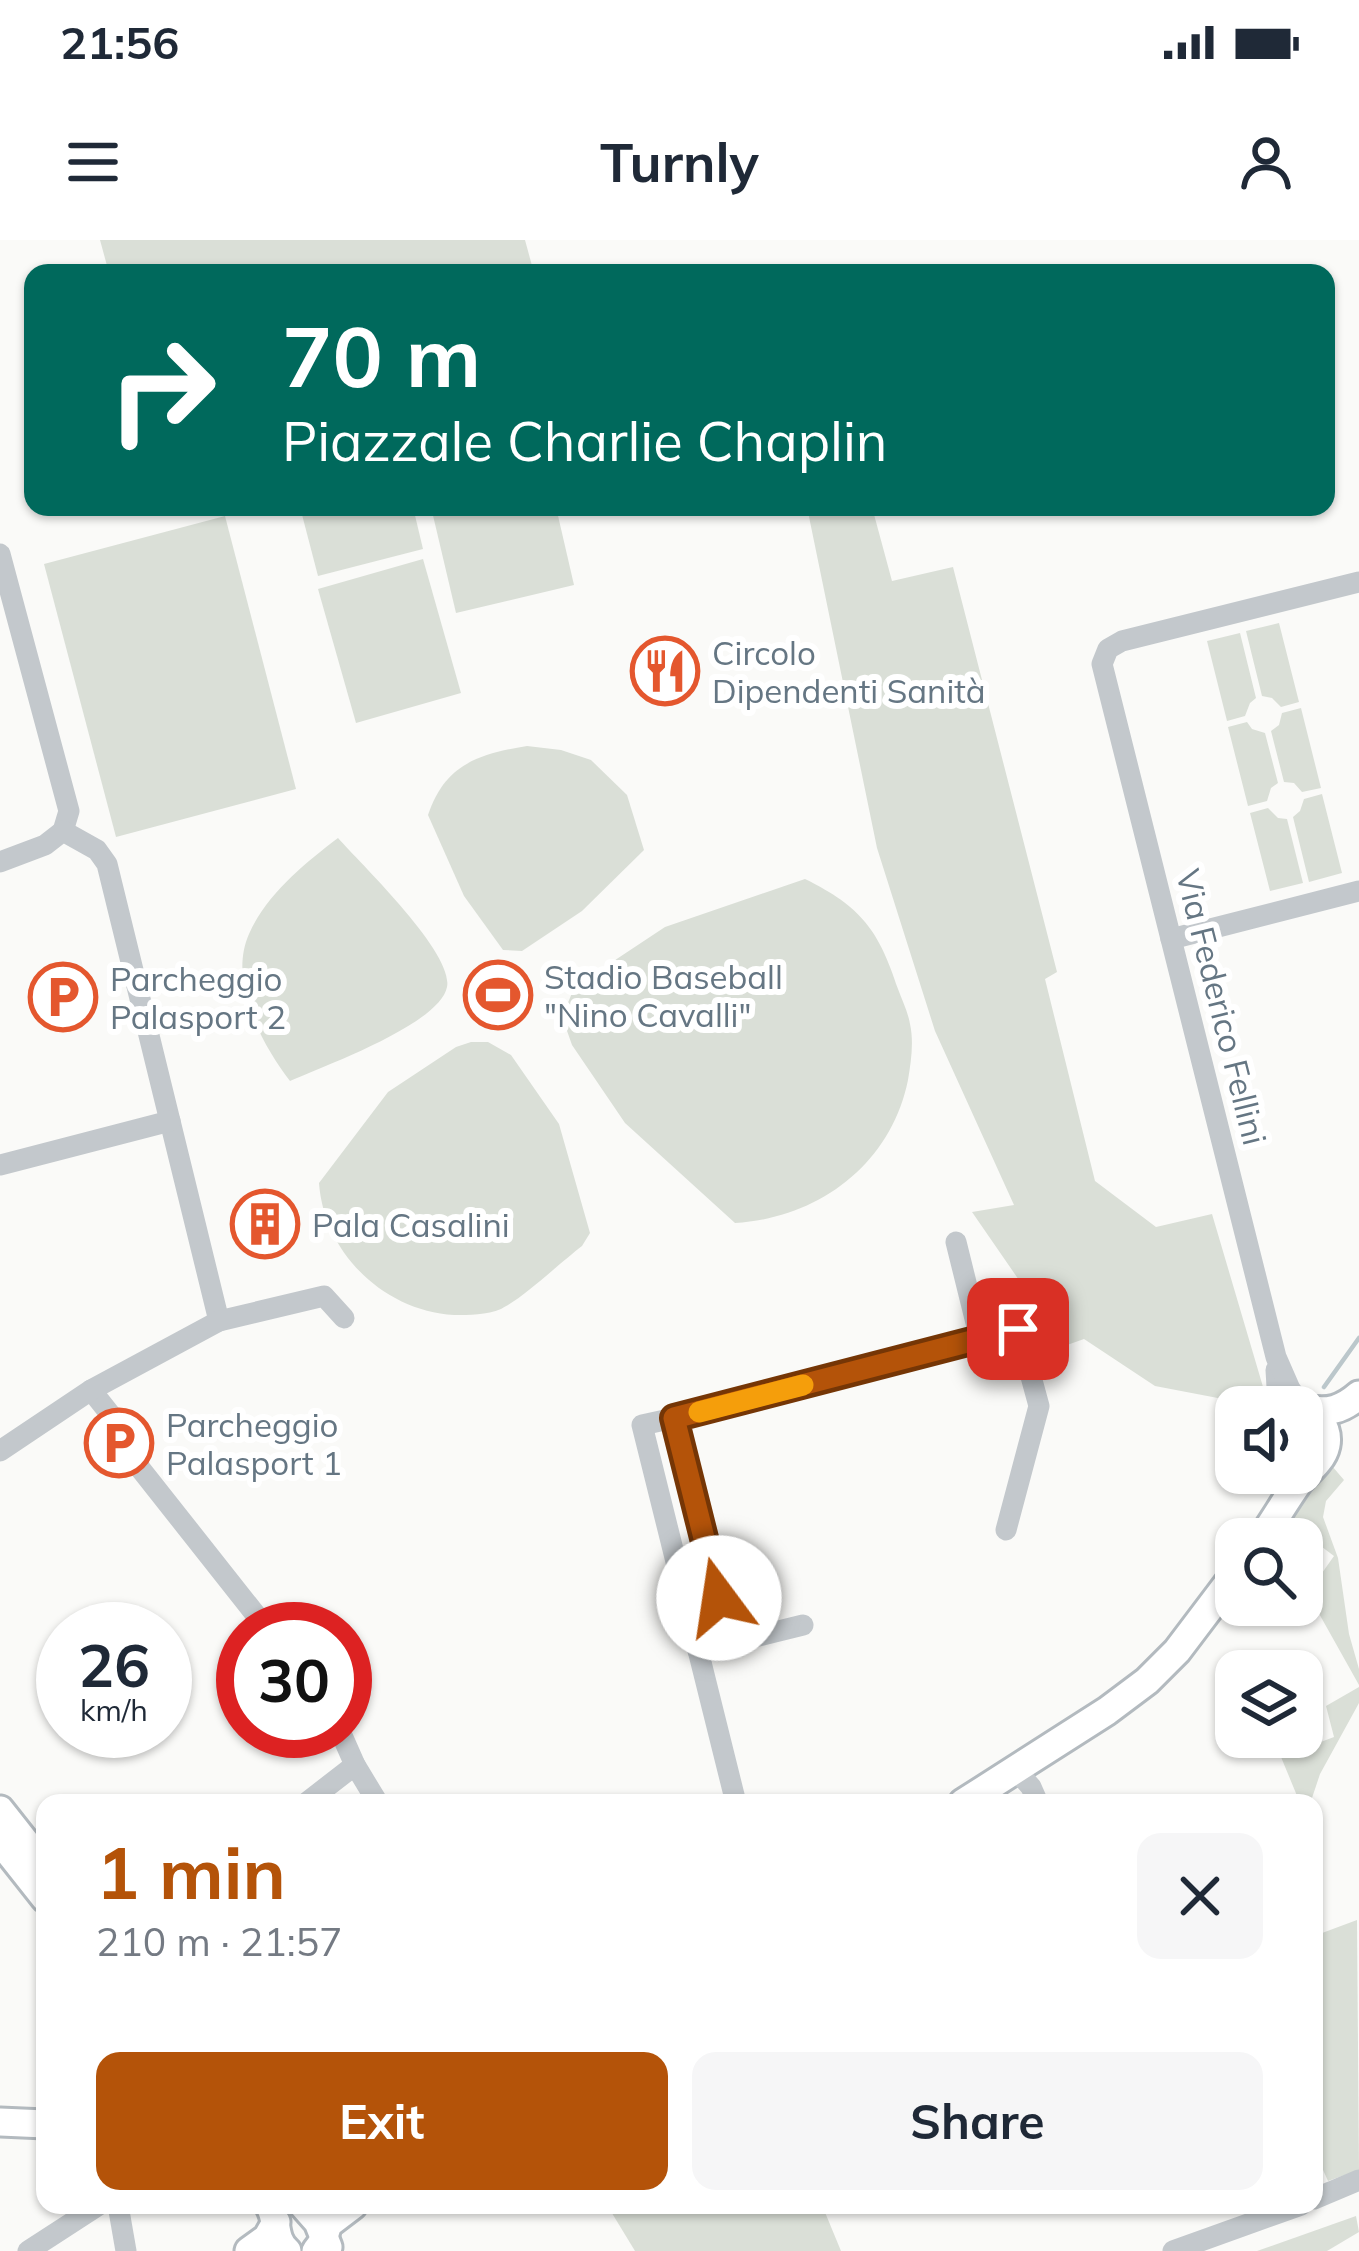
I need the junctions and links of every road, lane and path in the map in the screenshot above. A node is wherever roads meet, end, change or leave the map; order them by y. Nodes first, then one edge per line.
1 (0, 554) edge
2 (1359, 582) edge
3 (63, 831) junction
4 (0, 862) edge
5 (1359, 890) edge
6 (1171, 939) junction
7 (170, 1121) junction
8 (0, 1165) edge
9 (956, 1242) dead end
10 (344, 1318) dead end
11 (219, 1321) junction
12 (980, 1339) junction
13 (1276, 1357) junction
14 (1276, 1386) edge
15 (1289, 1386) edge
16 (91, 1390) junction
17 (1359, 1395) edge
18 (1359, 1409) edge
19 (1323, 1410) edge
20 (674, 1418) junction
21 (1323, 1450) edge
22 (0, 1451) edge
23 (1006, 1530) dead end
24 (1215, 1601) edge
25 (246, 1602) edge
26 (803, 1625) dead end
27 (730, 1643) junction
28 (698, 1651) junction
29 (352, 1758) edge
30 (355, 1765) junction
31 (1016, 1770) junction
32 (318, 1794) edge
33 (373, 1794) edge
34 (734, 1794) edge
35 (977, 1794) edge
36 (1035, 1794) edge
37 (0, 1810) edge
38 (0, 1841) edge
39 (36, 1856) edge
40 (36, 1887) edge
41 (0, 2122) edge
42 (36, 2124) edge
43 (1359, 2180) edge
44 (1323, 2195) edge
45 (85, 2214) edge
46 (120, 2214) edge
47 (272, 2214) edge
48 (272, 2214) edge
49 (312, 2214) edge
50 (341, 2214) edge
51 (1282, 2214) edge
52 (1226, 2242) edge
53 (323, 2245) edge
54 (28, 2251) edge
55 (126, 2251) edge
56 (249, 2251) edge
57 (287, 2251) edge
58 (1173, 2251) edge

1 - 3 street
2 - 6 street, Via Federico Fellini
3 - 4 street
3 - 7 street
5 - 6 street
6 - 13 street, Via Federico Fellini
7 - 8 street
7 - 11 street
9 - 12 street
10 - 11 street
11 - 16 street
12 - 20 street
12 - 23 street
13 - 14 street, Via Federico Fellini
13 - 15 street, Via Federico Fellini
16 - 22 street
16 - 25 street
17 - 19 street
18 - 21 street
20 - 27 street
20 - 28 street
24 - 31 street
26 - 27 street
27 - 28 street
28 - 34 street
29 - 30 street
30 - 32 street
30 - 33 street
31 - 35 street
31 - 36 street
37 - 39 street
38 - 40 street
41 - 42 street
43 - 44 street
45 - 54 street
46 - 55 street
47 - 56 street
48 - 57 street
49 - 53 street
50 - 53 street
51 - 52 street
52 - 58 street

